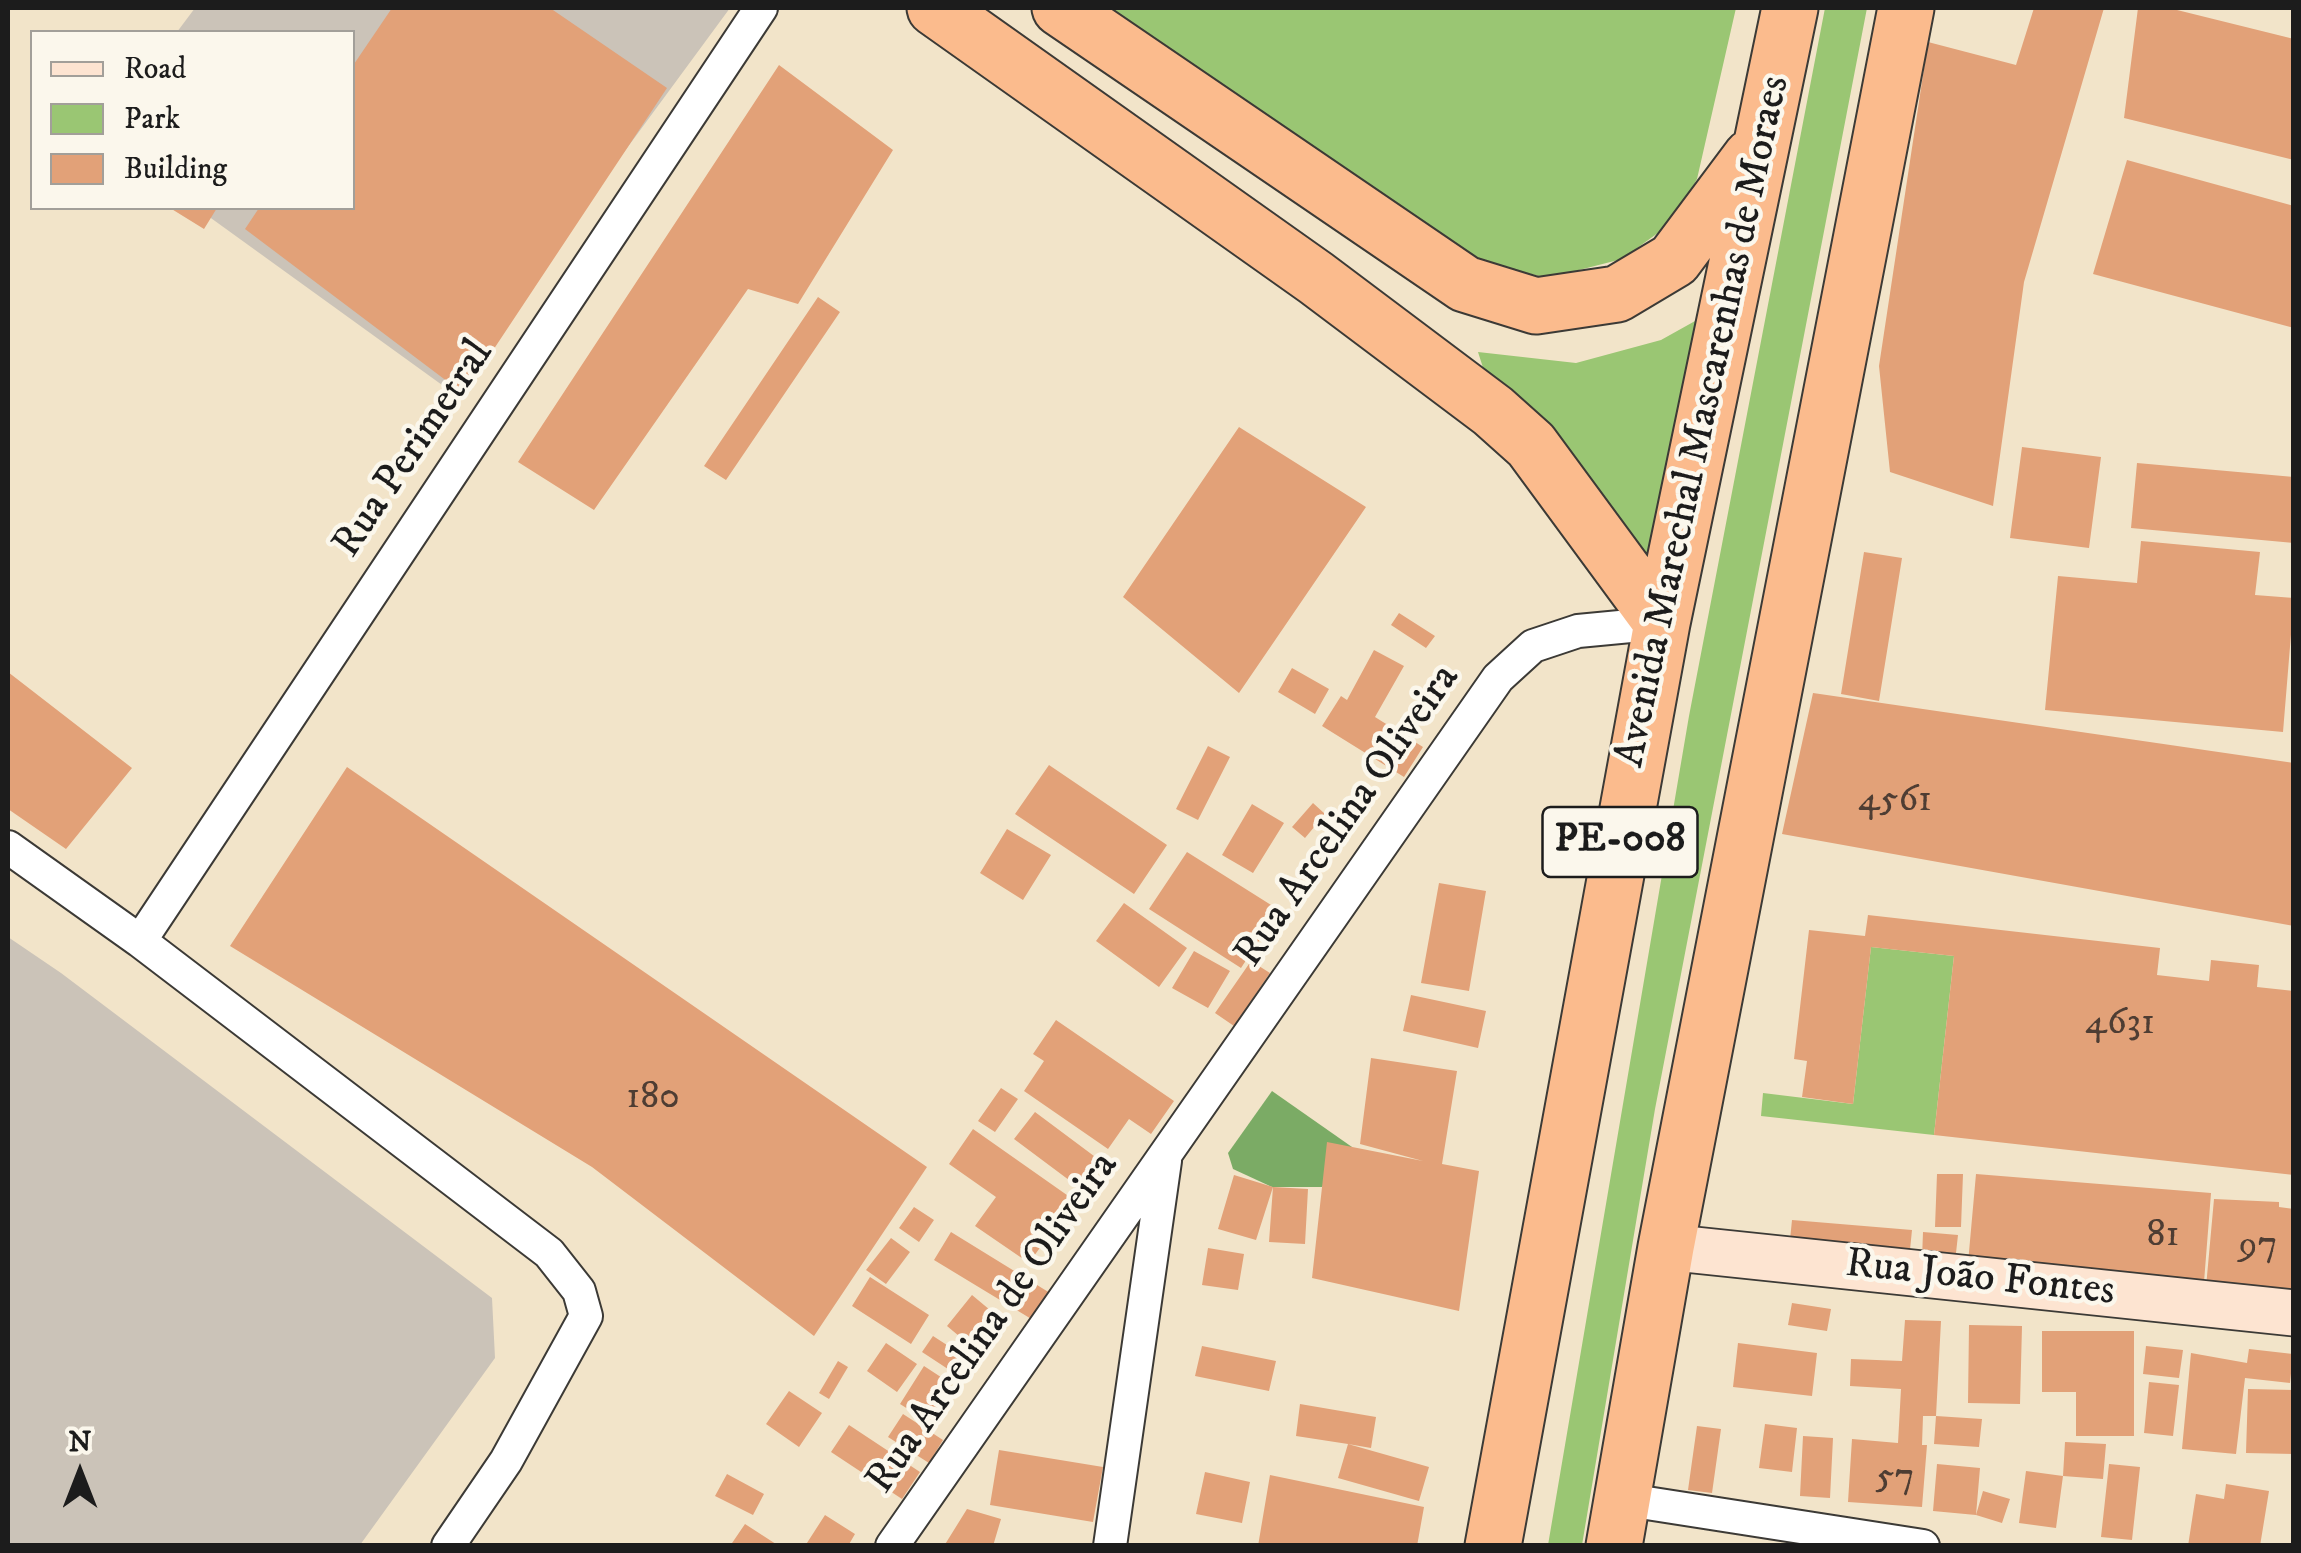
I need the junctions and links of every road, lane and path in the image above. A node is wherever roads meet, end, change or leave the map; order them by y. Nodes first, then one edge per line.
1 (761, 8) edge
2 (936, 8) edge
3 (1060, 8) edge
4 (1790, 8) edge
5 (1906, 8) edge
6 (1762, 142) junction
7 (1662, 623) junction
8 (8, 847) edge
9 (140, 941) junction
10 (1166, 1152) junction
11 (1666, 1247) junction
12 (2294, 1313) edge
13 (1617, 1522) edge
14 (448, 1546) edge
15 (892, 1546) edge
16 (1110, 1546) edge
17 (1493, 1546) edge
18 (1923, 1546) edge

1 - 9 street, Rua Perimetral
2 - 7 highway
3 - 6 highway
4 - 6 highway, Avenida Marechal Mascarenhas de Moraes / PE-008
5 - 11 highway, PE-008
6 - 7 highway, Avenida Marechal Mascarenhas de Moraes / PE-008
7 - 10 street, Rua Arcelina Oliveira
7 - 17 highway, Avenida Marechal Mascarenhas de Moraes / PE-008
8 - 9 street
9 - 14 street
10 - 15 street, Rua Arcelina de Oliveira
10 - 16 street
11 - 12 street, Rua João Fontes
11 - 13 highway, PE-008
13 - 18 street

